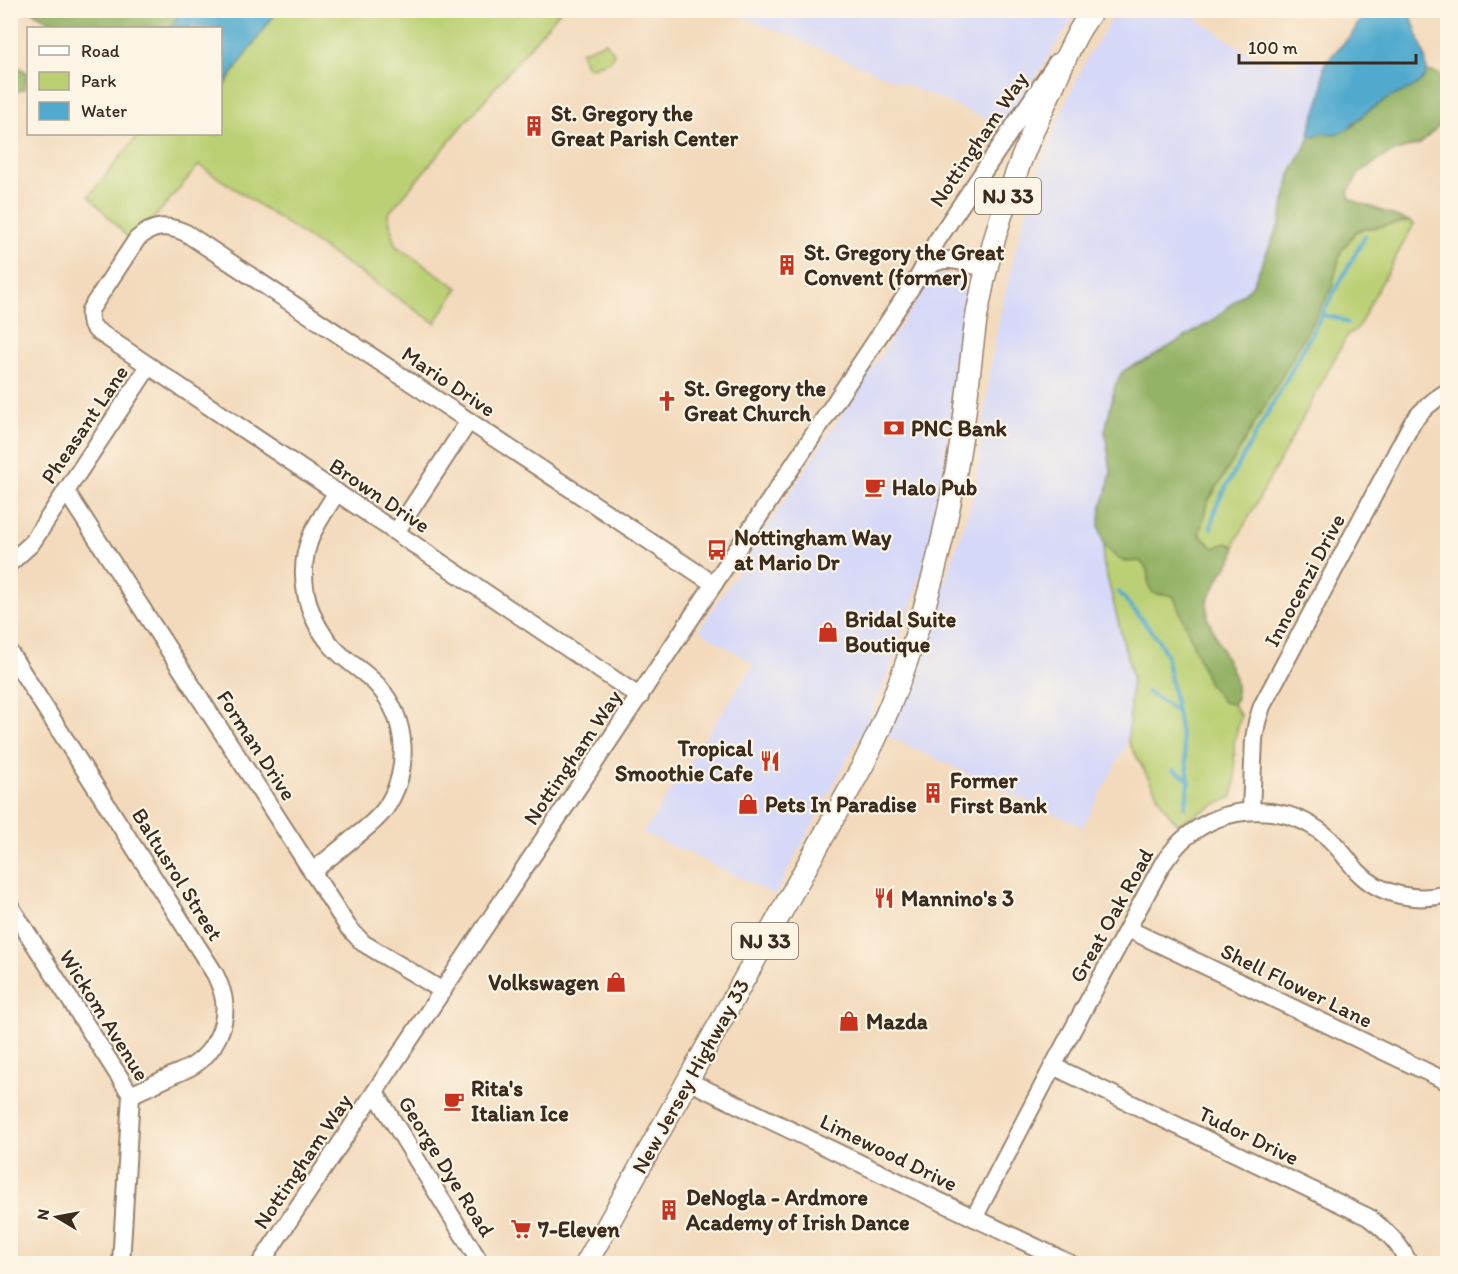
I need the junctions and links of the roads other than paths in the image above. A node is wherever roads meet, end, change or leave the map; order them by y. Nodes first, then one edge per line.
1 (1093, 10) edge
2 (1078, 32) junction
3 (155, 228) joint
4 (986, 269) junction
5 (920, 274) junction
6 (149, 366) junction
7 (1448, 391) edge
8 (469, 421) junction
9 (66, 491) junction
10 (337, 492) junction
11 (396, 532) junction
12 (10, 563) edge
13 (714, 584) junction
14 (10, 652) edge
15 (640, 697) junction
16 (1251, 811) junction
17 (312, 872) junction
18 (1448, 894) edge
19 (10, 906) edge
20 (1128, 929) junction
21 (443, 991) junction
22 (1053, 1066) junction
23 (688, 1080) junction
24 (1448, 1082) edge
25 (375, 1092) junction
26 (131, 1095) junction
27 (974, 1218) junction
28 (122, 1263) edge
29 (260, 1263) edge
30 (481, 1263) edge
31 (586, 1263) edge
32 (1071, 1263) edge
33 (1409, 1263) edge

1 - 2 main road, New Jersey Highway 33 / NJ 33
2 - 4 main road, New Jersey Highway 33 / NJ 33
2 - 5 street, Nottingham Way
3 - 6 street, Brown Drive
3 - 8 street, Mario Drive
4 - 5 street, Nottingham Way
4 - 23 main road, New Jersey Highway 33 / NJ 33
5 - 13 street, Nottingham Way
6 - 9 street, Pheasant Lane
6 - 10 street, Brown Drive
7 - 16 street, Innocenzi Drive
8 - 11 street
8 - 13 street, Mario Drive
9 - 12 street, Pheasant Lane
9 - 17 street, Forman Drive
10 - 11 street, Brown Drive
10 - 17 street
11 - 15 street, Brown Drive
13 - 15 street, Nottingham Way
14 - 26 street, Baltusrol Street
15 - 21 street, Nottingham Way
16 - 18 street, Great Oak Road
16 - 20 street, Great Oak Road
17 - 21 street, Forman Drive
19 - 26 street, Wickom Avenue
20 - 22 street, Great Oak Road
20 - 24 street, Shell Flower Lane
21 - 25 street, Nottingham Way
22 - 27 street, Great Oak Road
22 - 33 street, Tudor Drive
23 - 27 street, Limewood Drive
23 - 31 main road, New Jersey Highway 33 / NJ 33
25 - 29 street, Nottingham Way
25 - 30 street, George Dye Road
26 - 28 street, Wickom Avenue
27 - 32 street, Limewood Drive

